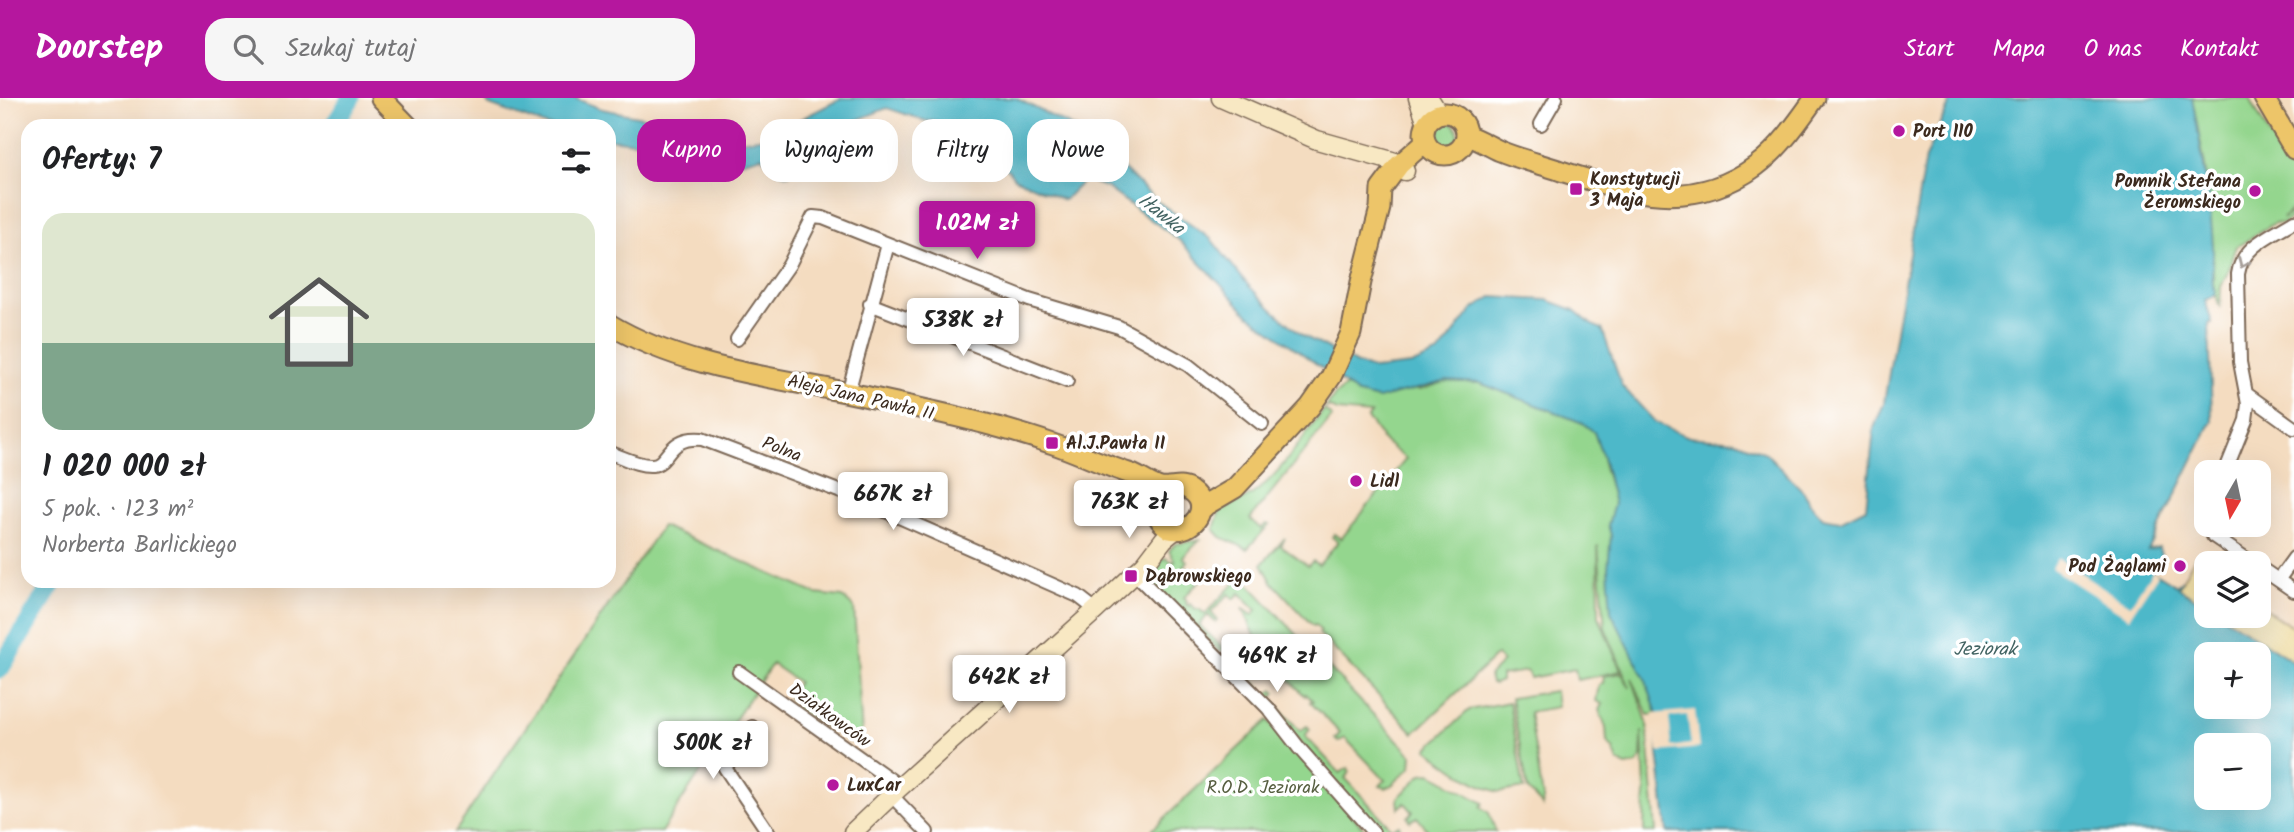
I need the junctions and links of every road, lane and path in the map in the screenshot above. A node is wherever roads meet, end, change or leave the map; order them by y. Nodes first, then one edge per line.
1 (1221, 98) edge
2 (1418, 98) edge
3 (1556, 98) edge
4 (1815, 98) edge
5 (2264, 98) edge
6 (387, 105) edge
7 (401, 119) edge
8 (1541, 124) dead end
9 (1430, 125) edge
10 (1464, 141) junction
11 (2294, 149) edge
12 (1402, 168) junction
13 (2294, 221) edge
14 (888, 244) junction
15 (870, 304) junction
16 (616, 328) edge
17 (737, 339) dead end
18 (1066, 381) dead end
19 (848, 393) junction
20 (2248, 394) junction
21 (1262, 424) dead end
22 (2294, 428) edge
23 (616, 455) edge
24 (2230, 460) edge
25 (1114, 469) junction
26 (1170, 488) junction
27 (1197, 502) junction
28 (1157, 511) junction
29 (1175, 530) junction
30 (2213, 537) edge
31 (2234, 551) edge
32 (2294, 558) edge
33 (1135, 572) junction
34 (2271, 575) edge
35 (2281, 576) dead end
36 (2294, 590) edge
37 (1096, 610) junction
38 (739, 672) dead end
39 (752, 726) dead end
40 (895, 792) junction
41 (768, 832) edge
42 (853, 832) edge
43 (927, 832) edge
44 (1373, 832) edge

1 - 12 street
2 - 9 street
3 - 8 street
4 - 10 main road
5 - 11 main road
6 - 7 main road
9 - 10 main road
9 - 10 main road
9 - 12 main road
12 - 27 main road
13 -> 20 street
14 - 15 street
14 - 17 street
14 - 21 street
15 - 18 street
15 - 19 street
16 - 19 main road, Aleja Jana Pawła II
19 - 25 main road, Aleja Jana Pawła II
20 - 22 street
20 - 24 street
23 - 37 street, Polna
25 - 26 main road, Aleja Jana Pawła II
25 - 28 main road, Aleja Jana Pawła II
26 - 27 main road
26 - 28 main road
27 - 29 main road
28 - 29 main road
28 - 33 street
29 - 33 street
30 - 31 street
32 - 35 street
33 - 37 street
33 - 44 street
34 - 36 street
37 - 40 street
38 - 40 street, Działkowców
39 - 41 street
40 - 42 street
40 - 43 street, Działkowców

